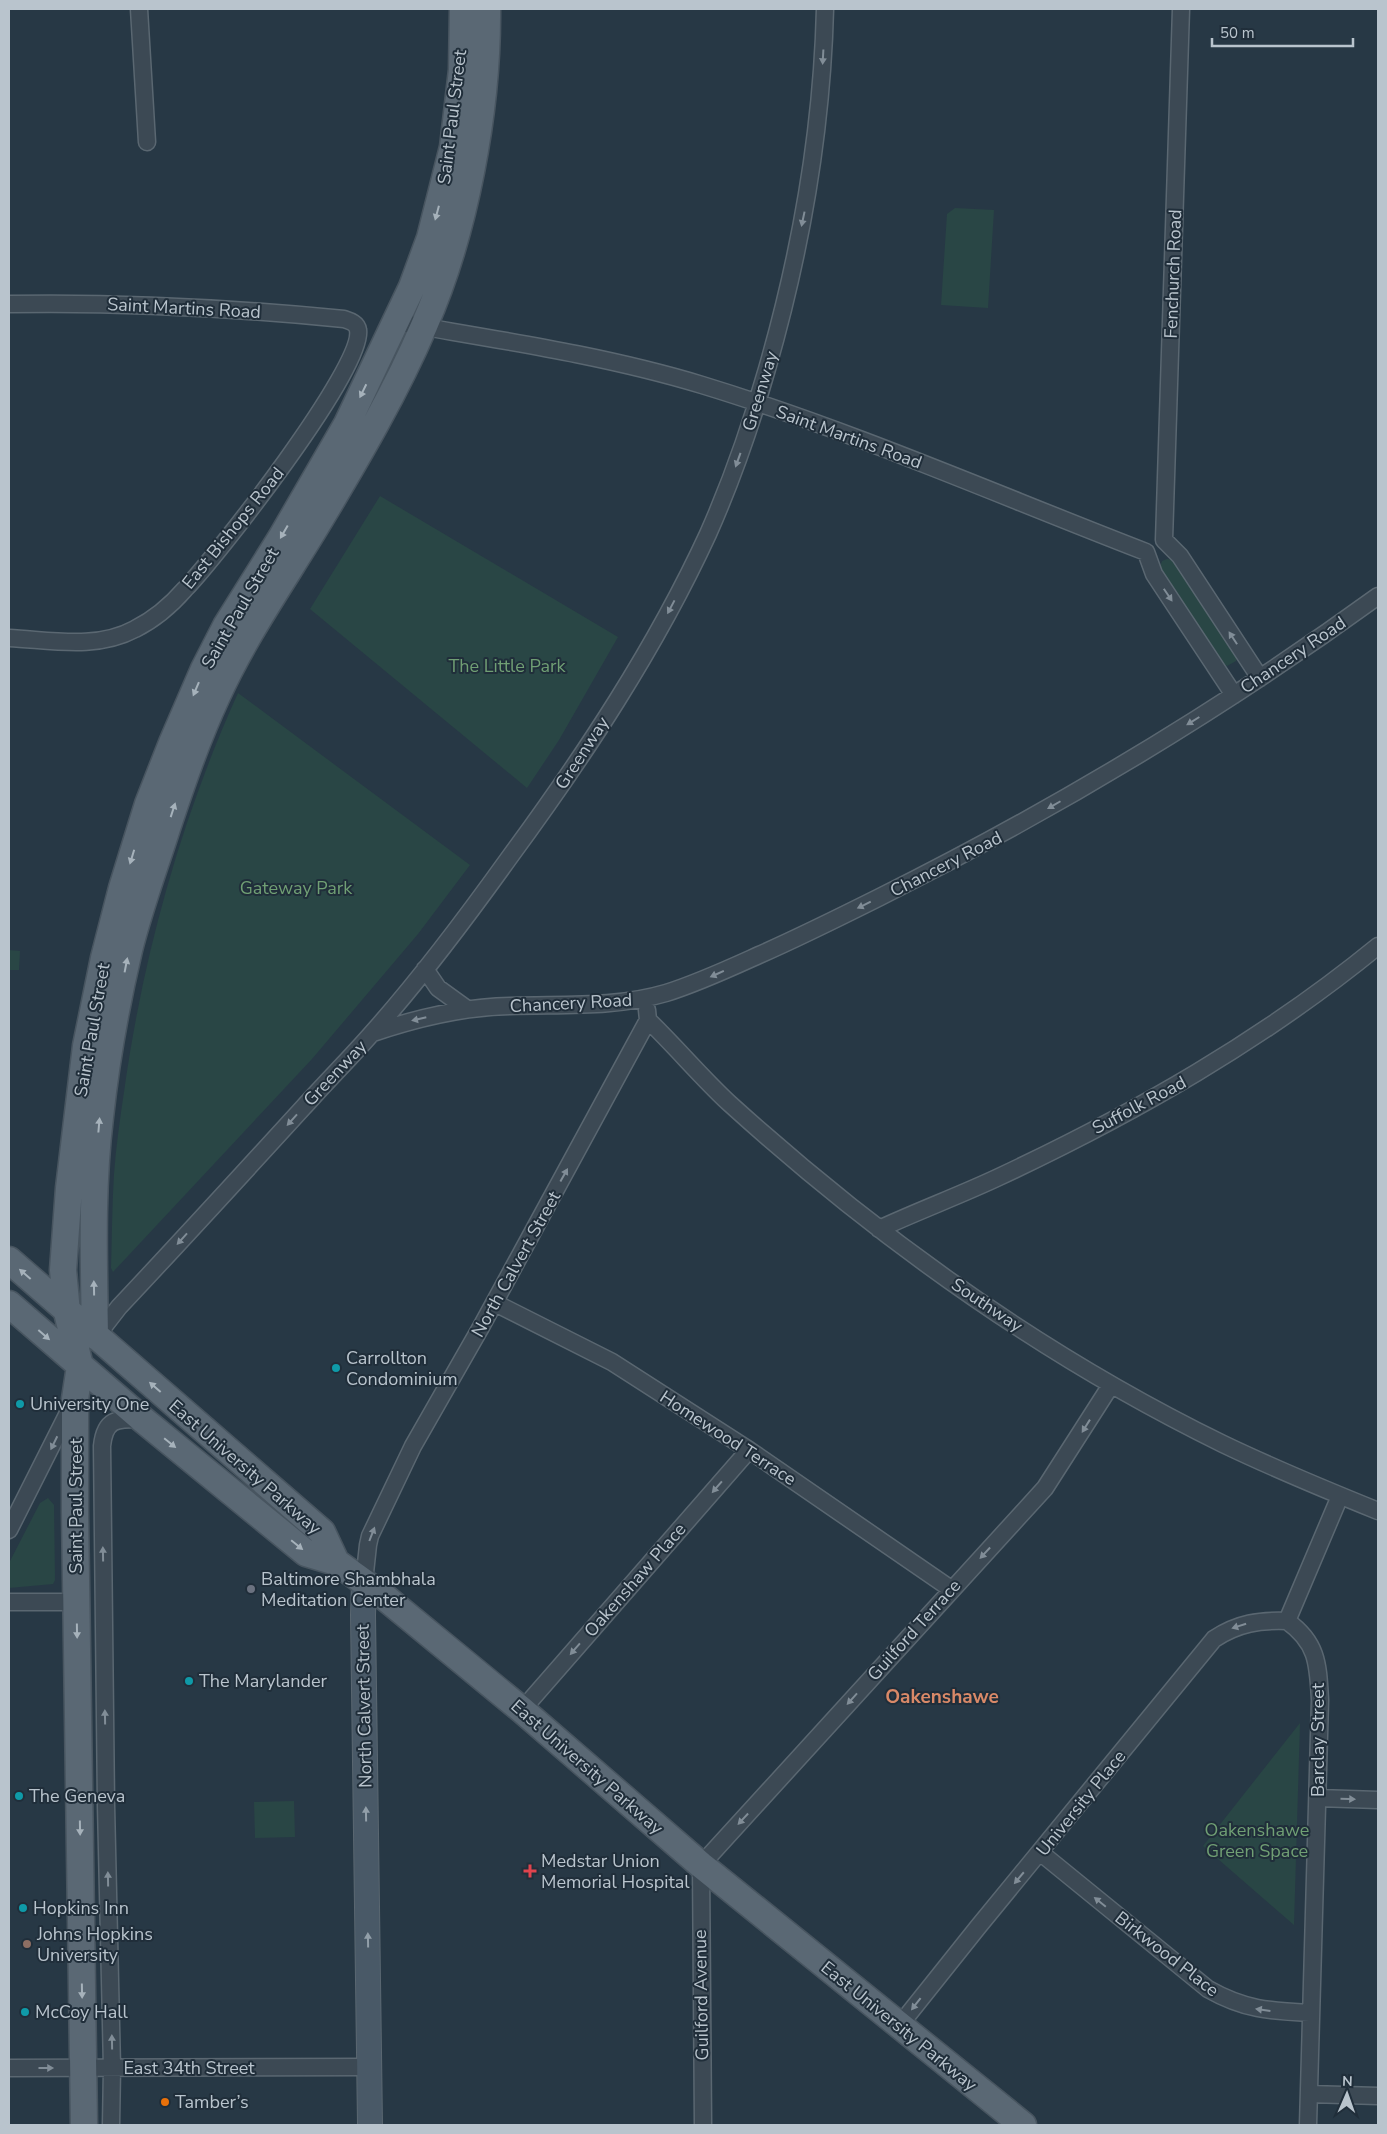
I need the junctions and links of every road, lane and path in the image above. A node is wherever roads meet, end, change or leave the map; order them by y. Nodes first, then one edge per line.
1 (139, 9) edge
2 (463, 9) edge
3 (487, 9) edge
4 (825, 9) edge
5 (1181, 9) edge
6 (147, 142) dead end
7 (9, 304) edge
8 (396, 322) junction
9 (357, 326) joint
10 (424, 327) junction
11 (758, 403) junction
12 (1164, 540) junction
13 (1146, 552) junction
14 (1378, 596) edge
15 (9, 638) edge
16 (1260, 678) junction
17 (1234, 694) junction
18 (1378, 946) edge
19 (425, 969) junction
20 (646, 998) junction
21 (467, 1009) junction
22 (648, 1020) junction
23 (373, 1033) junction
24 (880, 1229) junction
25 (9, 1260) edge
26 (495, 1303) junction
27 (9, 1304) edge
28 (67, 1312) junction
29 (95, 1336) junction
30 (80, 1366) junction
31 (1111, 1384) junction
32 (75, 1399) junction
33 (142, 1419) junction
34 (749, 1450) junction
35 (1340, 1496) junction
36 (1378, 1511) edge
37 (9, 1530) edge
38 (336, 1562) junction
39 (364, 1582) junction
40 (951, 1589) junction
41 (9, 1602) edge
42 (76, 1602) junction
43 (1288, 1621) junction
44 (522, 1710) junction
45 (1318, 1798) junction
46 (1378, 1800) edge
47 (1041, 1853) junction
48 (701, 1865) junction
49 (1311, 2013) junction
50 (899, 2026) junction
51 (370, 2067) junction
52 (9, 2068) edge
53 (83, 2068) junction
54 (112, 2068) junction
55 (1309, 2094) junction
56 (1378, 2096) edge
57 (84, 2125) edge
58 (111, 2125) edge
59 (370, 2125) edge
60 (703, 2125) edge
61 (1023, 2125) edge
62 (1308, 2125) edge

1 - 6 street
2 -> 8 main road, Saint Paul Street
3 - 10 main road, Saint Paul Street
4 -> 11 street, Greenway
5 - 12 street, Fenchurch Road
7 - 9 street, Saint Martins Road
8 - 10 street, Saint Martins Road
8 -> 28 main road, Saint Paul Street
9 - 15 street, East Bishops Road
10 - 11 street, Saint Martins Road
29 -> 10 main road, Saint Paul Street
11 - 13 street, Saint Martins Road
11 -> 19 street, Greenway
12 - 13 street
16 -> 12 street
13 -> 17 street
14 - 16 street, Chancery Road
16 - 17 street, Chancery Road
17 -> 20 street, Chancery Road
18 - 24 street, Suffolk Road
19 - 21 street
19 - 23 street, Greenway
20 - 21 street, Chancery Road
20 - 22 street
21 -> 23 street, Chancery Road
22 - 24 street, Southway
26 -> 22 street, North Calvert Street
23 -> 29 street, Greenway
24 - 31 street, Southway
28 -> 25 main road, East University Parkway
26 - 34 street, Homewood Terrace
39 -> 26 street, North Calvert Street
27 -> 30 main road, East University Parkway
28 - 29 main road, East University Parkway
28 - 30 main road, Saint Paul Street
29 - 30 street, Greenway
38 -> 29 main road, East University Parkway
30 - 32 main road, Saint Paul Street
30 - 33 main road, East University Parkway
31 - 35 street, Southway
31 -> 40 street, Guilford Terrace
32 -> 37 street
32 - 42 main road, Saint Paul Street
33 -> 38 main road, East University Parkway
54 -> 33 street, Saint Paul Street
34 - 40 street, Homewood Terrace
34 -> 44 street, Oakenshaw Place
35 - 36 street, Southway
35 - 43 street
38 - 39 main road, East University Parkway
39 - 44 main road, East University Parkway
51 -> 39 main road, North Calvert Street
40 -> 48 street, Guilford Terrace
41 - 42 street
42 -> 53 main road, Saint Paul Street
43 - 45 street, Barclay Street
43 -> 47 street, University Place
44 - 48 main road, East University Parkway
45 -> 46 street
45 - 49 street, Barclay Street
49 -> 47 street, Birkwood Place
47 -> 50 street, University Place
48 - 50 main road, East University Parkway
48 - 60 street, Guilford Avenue
49 - 55 street, Barclay Street
50 - 61 main road, East University Parkway
51 - 54 street, East 34th Street
51 - 59 main road, North Calvert Street
52 -> 53 street, East 34th Street
53 - 54 street, East 34th Street
53 - 57 main road, Saint Paul Street
54 - 58 street, Saint Paul Street
55 - 56 street
55 - 62 street, Barclay Street

